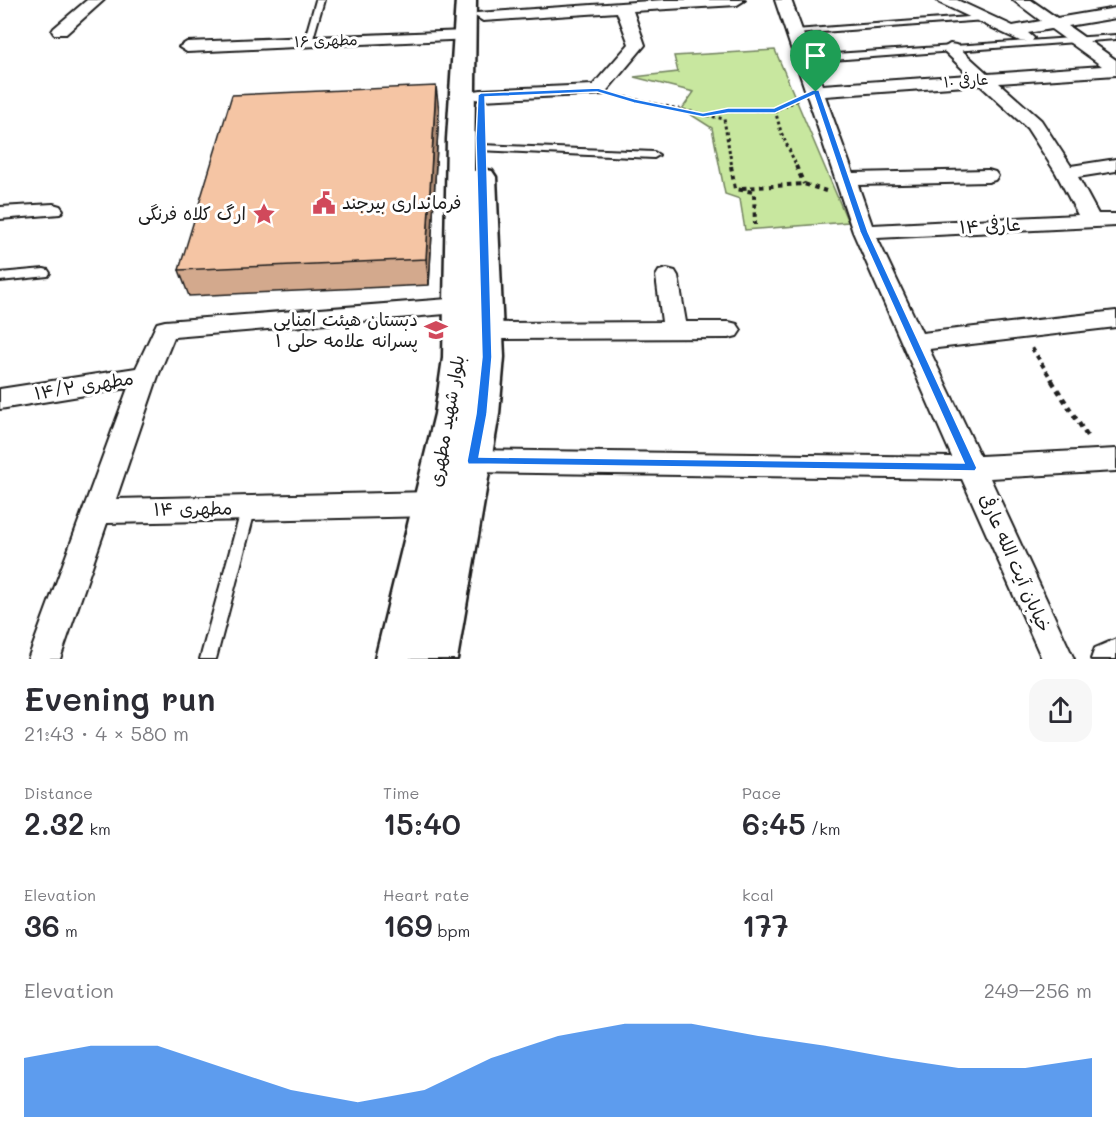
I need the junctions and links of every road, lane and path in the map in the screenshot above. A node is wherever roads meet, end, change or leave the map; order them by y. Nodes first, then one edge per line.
1 (96, 0) edge
2 (320, 0) edge
3 (737, 0) edge
4 (783, 0) edge
5 (945, 0) edge
6 (1021, 0) edge
7 (685, 2) edge
8 (624, 9) junction
9 (474, 13) edge
10 (1116, 13) edge
11 (982, 18) junction
12 (1055, 25) junction
13 (60, 31) dead end
14 (1012, 31) junction
15 (795, 32) junction
16 (1116, 37) edge
17 (1076, 39) junction
18 (308, 42) junction
19 (1036, 42) junction
20 (187, 47) dead end
21 (950, 49) junction
22 (805, 59) junction
23 (1116, 69) edge
24 (983, 80) junction
25 (598, 90) junction
26 (816, 92) junction
27 (481, 95) junction
28 (775, 111) junction
29 (703, 115) junction
30 (481, 148) junction
31 (654, 155) dead end
32 (1116, 165) edge
33 (1066, 173) junction
34 (988, 176) dead end
35 (804, 184) junction
36 (735, 189) junction
37 (850, 190) junction
38 (53, 210) dead end
39 (0, 213) edge
40 (1116, 220) edge
41 (1091, 221) junction
42 (755, 225) dead end
43 (864, 232) junction
44 (44, 273) dead end
45 (667, 276) dead end
46 (0, 277) edge
47 (461, 306) junction
48 (1116, 319) edge
49 (675, 330) junction
50 (729, 330) dead end
51 (1021, 330) junction
52 (487, 331) junction
53 (914, 342) junction
54 (145, 376) junction
55 (0, 399) edge
56 (1109, 460) edge
57 (472, 461) junction
58 (971, 468) junction
59 (433, 504) junction
60 (249, 507) junction
61 (96, 511) junction
62 (1116, 654) edge
63 (44, 659) edge
64 (208, 659) edge
65 (398, 659) edge
66 (434, 659) edge
67 (1058, 659) edge
68 (1107, 659) edge

1 - 13 street
2 - 18 lane
3 - 7 street, مطهری ۱۶
4 - 15 street, خیابان آیت الله عارفی
5 - 11 street
6 - 12 street
7 - 8 street, مطهری ۱۶
8 - 9 street, مطهری ۱۶
8 - 25 street
9 - 18 street, مطهری ۱۶
9 - 27 main road, بلوار شهید مطهری
9 - 47 main road, بلوار شهید مطهری
10 - 12 street
11 - 14 street
11 - 15 lane
12 - 14 street
12 - 17 street
14 - 19 street
15 - 22 street, خیابان آیت الله عارفی
16 - 17 lane
17 - 19 lane
17 - 23 street
18 - 20 street, مطهری ۱۶
19 - 21 lane
21 - 22 lane
21 - 24 street
22 - 26 street, خیابان آیت الله عارفی
23 - 24 street, عارفی ۱۰
24 - 26 street, عارفی ۱۰
24 - 33 street
25 - 27 street
25 - 29 path
26 - 28 path
26 - 37 street, خیابان آیت الله عارفی
27 - 30 main road, بلوار شهید مطهری
28 - 29 path
28 - 35 path
29 - 36 path
30 - 31 lane
30 - 52 main road, بلوار شهید مطهری
32 - 33 street
33 - 41 street
34 - 37 street
35 - 36 path
35 - 37 path
36 - 42 path
37 - 43 street, خیابان آیت الله عارفی
38 - 39 street
40 - 41 street, عارفی ۱۴
41 - 43 street, عارفی ۱۴
43 - 53 street, خیابان آیت الله عارفی
44 - 46 lane
45 - 49 street
47 - 54 street, مطهری ۱۴/۲
47 - 59 main road, بلوار شهید مطهری
48 - 51 street
49 - 50 street
49 - 52 street
51 - 53 street
51 - 56 path
52 - 57 main road, بلوار شهید مطهری
53 - 58 street, خیابان آیت الله عارفی
54 - 55 street, مطهری ۱۴/۲
54 - 61 street
56 - 58 street
57 - 58 street
57 - 66 main road, بلوار شهید مطهری
58 - 67 street, خیابان آیت الله عارفی
59 - 60 street, مطهری ۱۴
59 - 65 main road, بلوار شهید مطهری
60 - 61 street, مطهری ۱۴
60 - 64 lane
61 - 63 street
62 - 68 street

